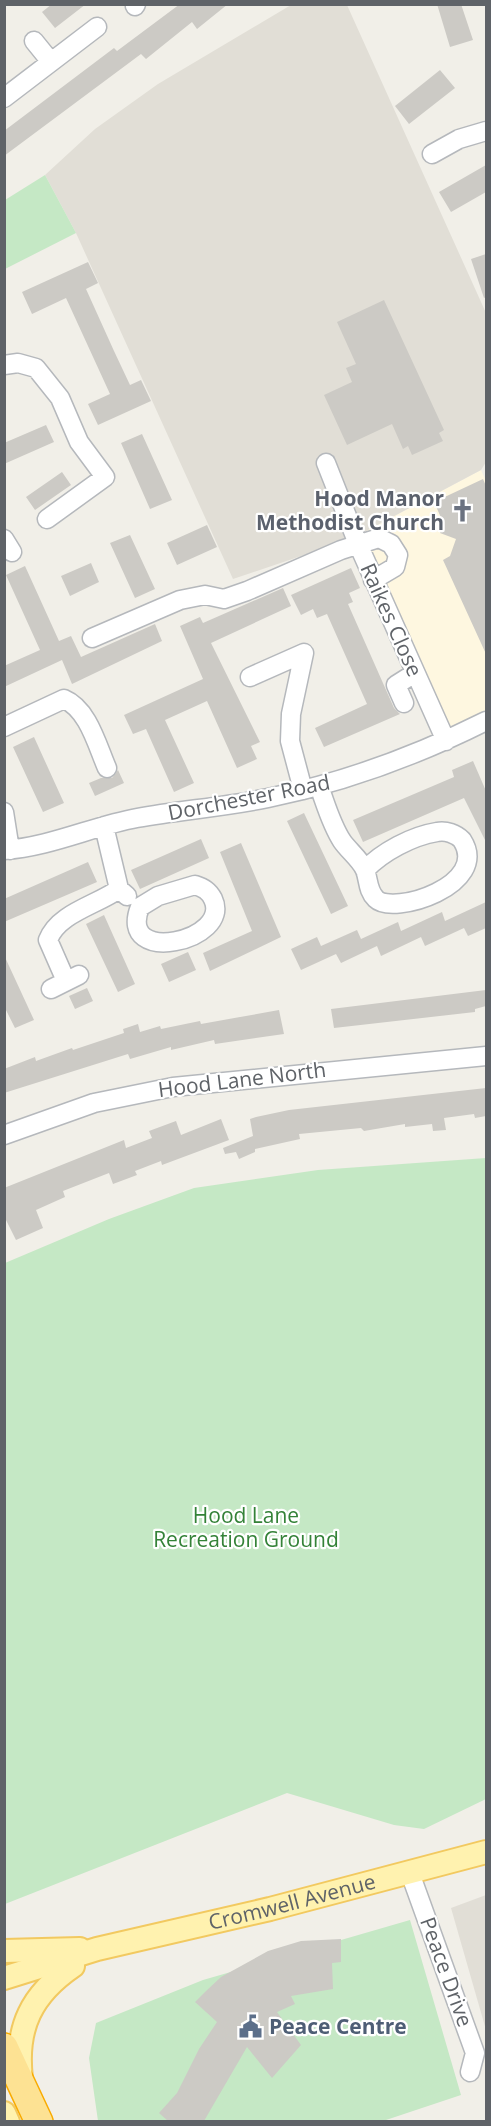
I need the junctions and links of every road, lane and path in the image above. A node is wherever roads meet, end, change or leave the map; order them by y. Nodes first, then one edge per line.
1 (97, 27) dead end
2 (34, 41) dead end
3 (51, 62) junction
4 (4, 98) edge
5 (486, 131) edge
6 (432, 154) dead end
7 (4, 365) edge
8 (326, 463) dead end
9 (47, 519) dead end
10 (358, 544) junction
11 (373, 580) junction
12 (92, 638) dead end
13 (415, 673) junction
14 (250, 677) dead end
15 (404, 703) dead end
16 (486, 721) edge
17 (4, 727) edge
18 (446, 741) junction
19 (107, 768) dead end
20 (311, 788) junction
21 (4, 812) edge
22 (104, 825) junction
23 (7, 850) edge
24 (365, 870) junction
25 (120, 889) junction
26 (140, 907) dead end
27 (65, 982) dead end
28 (486, 1056) edge
29 (4, 1135) edge
30 (486, 1852) edge
31 (410, 1873) junction
32 (97, 1949) junction
33 (4, 1952) edge
34 (4, 1978) edge
35 (4, 2047) edge
36 (470, 2072) dead end
37 (23, 2088) junction
38 (4, 2112) edge
39 (8, 2121) edge
40 (39, 2121) edge

1 - 3 street
2 - 3 street
3 - 4 street
5 - 6 street
7 - 9 street
8 - 10 street, Raikes Close
10 - 11 street, Raikes Close
10 - 11 street
10 - 12 street
11 - 13 street, Raikes Close
13 - 15 street
13 - 18 street, Raikes Close
14 - 20 street
16 - 18 street, Dorchester Road
17 - 19 street
18 - 20 street, Dorchester Road
20 - 22 street, Dorchester Road
20 - 24 street
21 - 23 street
22 - 23 street, Dorchester Road
22 - 25 street
24 - 24 street
25 - 26 street
25 - 27 street
28 - 29 street, Hood Lane North
30 - 31 main road, Cromwell Avenue
31 - 32 main road, Cromwell Avenue
31 - 36 street, Peace Drive
32 - 33 main road, Cromwell Avenue
32 - 34 main road, Cromwell Avenue
32 - 37 main road
35 - 37 highway
37 - 40 highway
38 - 39 main road

